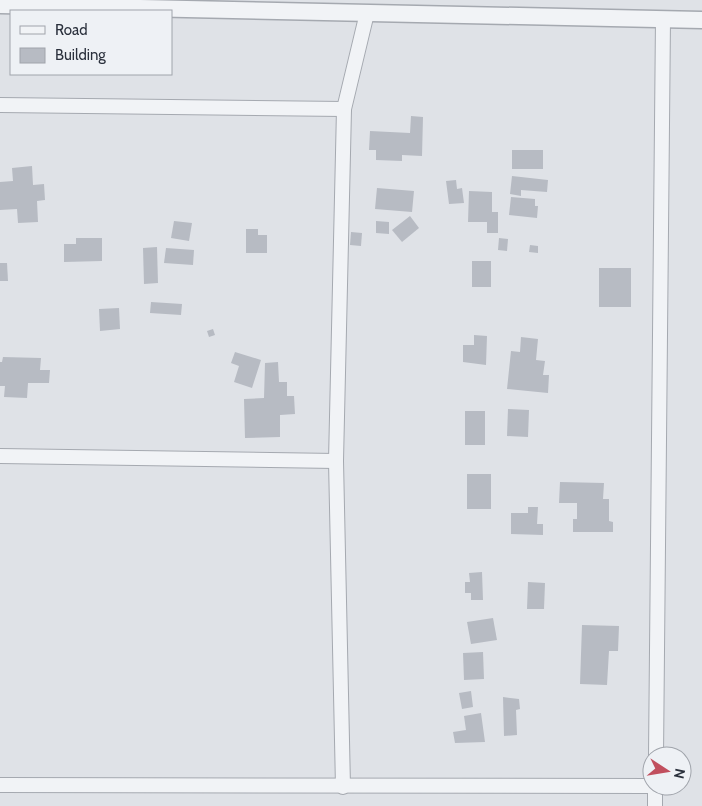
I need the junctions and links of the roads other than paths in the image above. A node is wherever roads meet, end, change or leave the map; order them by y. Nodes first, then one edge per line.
1 (0, 5) edge
2 (367, 13) junction
3 (663, 19) junction
4 (702, 20) edge
5 (0, 105) edge
6 (344, 109) junction
7 (0, 456) edge
8 (336, 460) junction
9 (656, 746) edge
10 (0, 785) edge
11 (642, 786) edge
12 (343, 787) junction

1 - 2 street
2 - 3 street
2 - 6 street
3 - 4 street
3 - 9 street
5 - 6 street
6 - 8 street
7 - 8 street
8 - 12 street
10 - 12 street
11 - 12 street

